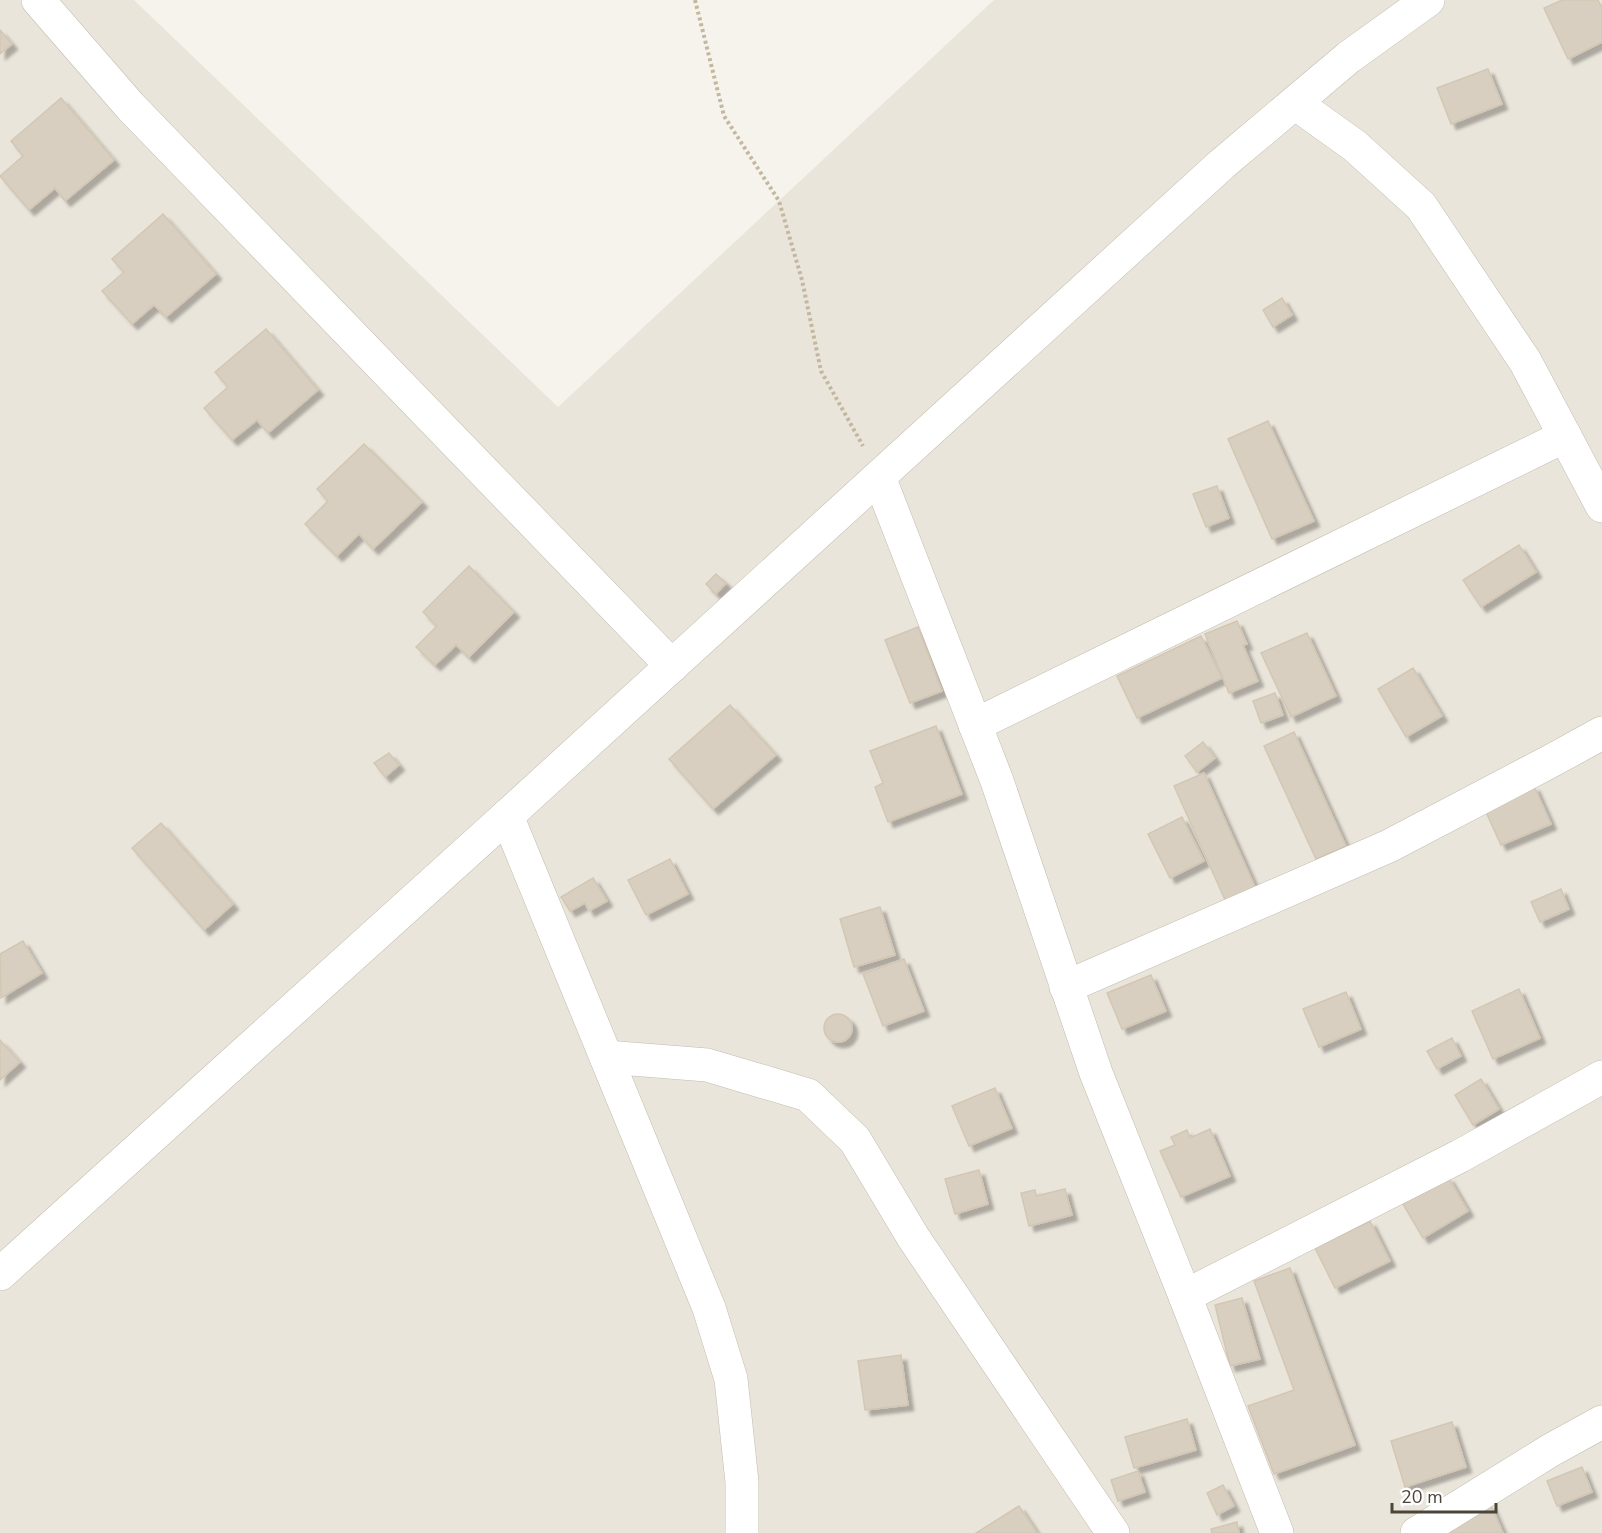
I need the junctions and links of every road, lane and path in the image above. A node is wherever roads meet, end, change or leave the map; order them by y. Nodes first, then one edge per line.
1 (38, 0) edge
2 (695, 0) edge
3 (1428, 0) edge
4 (1295, 103) junction
5 (1565, 436) junction
6 (879, 477) junction
7 (1601, 502) edge
8 (672, 666) junction
9 (975, 725) junction
10 (1602, 733) edge
11 (507, 816) junction
12 (1066, 987) junction
13 (606, 1057) junction
14 (1602, 1077) edge
15 (0, 1274) edge
16 (1185, 1296) junction
17 (1602, 1422) edge
18 (742, 1533) edge
19 (1113, 1533) edge
20 (1277, 1533) edge
21 (1417, 1533) edge

1 - 8 street
2 - 6 path
3 - 4 street
4 - 5 street
4 - 6 street
5 - 7 street
5 - 9 street
6 - 8 street
6 - 9 street
8 - 11 street
9 - 12 street
10 - 12 street
11 - 13 street
11 - 15 street
12 - 16 street
13 - 18 street
13 - 19 street
14 - 16 street
16 - 20 street
17 - 21 street

